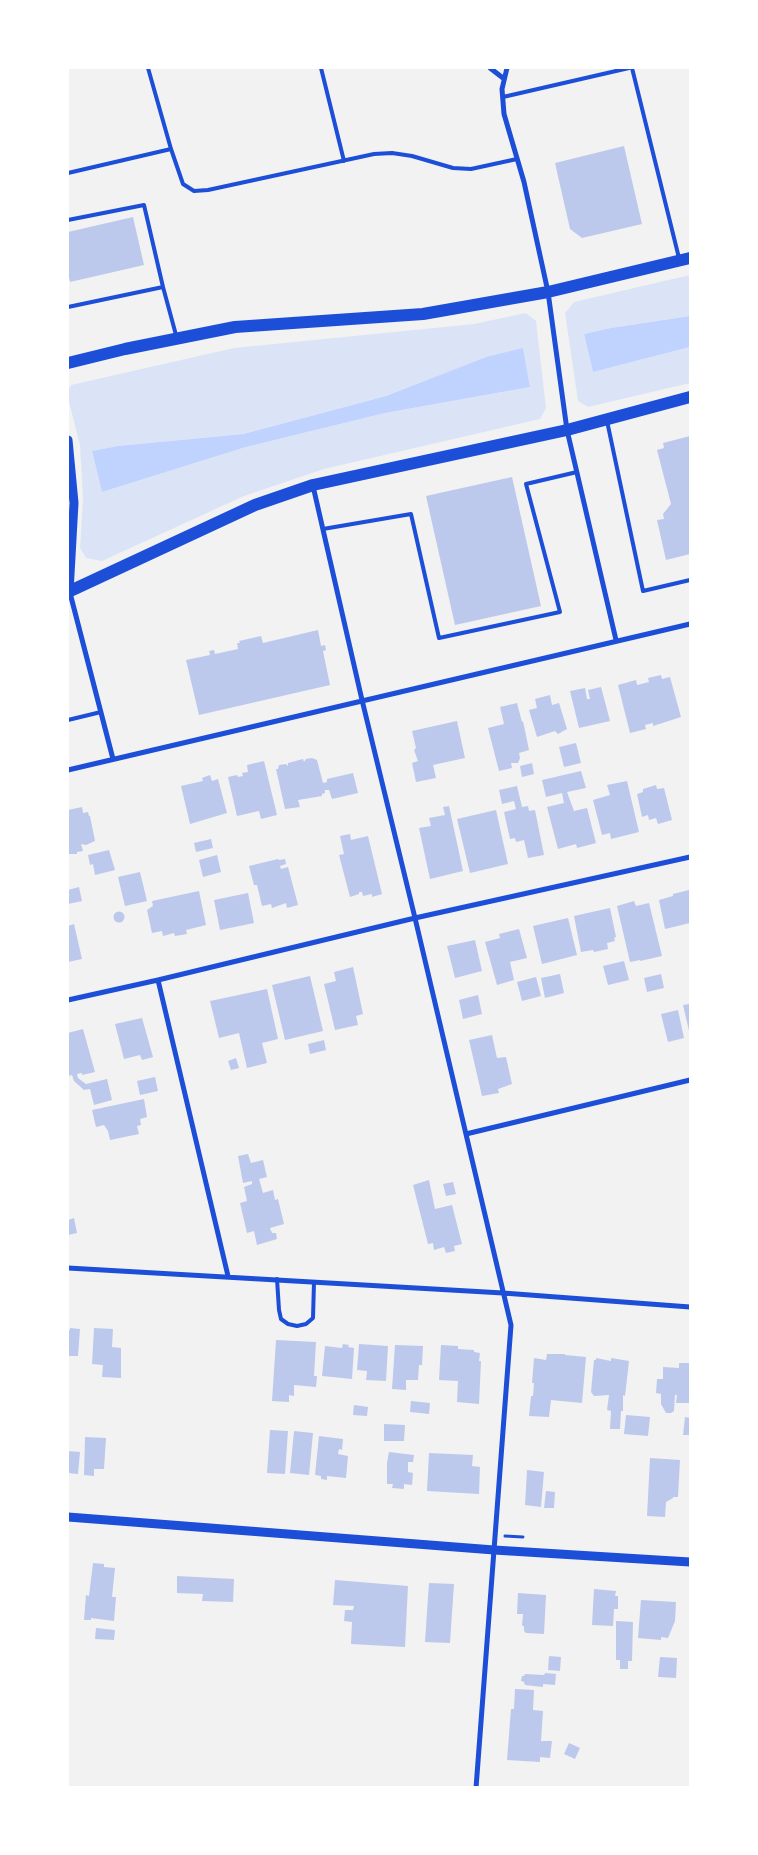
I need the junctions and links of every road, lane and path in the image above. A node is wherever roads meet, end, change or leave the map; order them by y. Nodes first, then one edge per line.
1 (148, 68) edge
2 (321, 68) edge
3 (490, 68) edge
4 (507, 68) edge
5 (631, 68) edge
6 (503, 78) junction
7 (502, 97) junction
8 (170, 149) junction
9 (518, 159) junction
10 (344, 161) junction
11 (68, 172) edge
12 (68, 220) edge
13 (685, 259) edge
14 (163, 287) junction
15 (548, 292) junction
16 (68, 307) edge
17 (177, 339) junction
18 (68, 363) edge
19 (690, 397) edge
20 (607, 418) junction
21 (567, 430) junction
22 (68, 440) edge
23 (578, 472) junction
24 (313, 485) junction
25 (323, 529) junction
26 (690, 580) edge
27 (68, 592) edge
28 (690, 624) edge
29 (616, 640) junction
30 (362, 700) junction
31 (101, 712) junction
32 (68, 720) edge
33 (113, 759) junction
34 (68, 770) edge
35 (690, 857) edge
36 (415, 918) junction
37 (158, 980) junction
38 (68, 1000) edge
39 (690, 1080) edge
40 (466, 1134) junction
41 (68, 1268) edge
42 (228, 1276) junction
43 (278, 1279) junction
44 (314, 1282) junction
45 (503, 1293) junction
46 (690, 1306) edge
47 (68, 1517) edge
48 (494, 1550) junction
49 (690, 1562) edge
50 (476, 1788) edge

1 - 8 lane
2 - 10 lane
3 - 6 street
4 - 6 street
5 - 7 lane
5 - 13 lane
6 - 7 street
7 - 9 street
8 - 10 lane
8 - 11 lane
9 - 10 lane
9 - 15 street
12 - 14 lane
13 - 15 main road
14 - 16 lane
14 - 17 lane
15 - 17 main road
15 - 21 street
17 - 18 main road
19 - 20 main road
20 - 21 main road
20 - 26 lane
21 - 23 street
21 - 24 main road
22 - 27 street
23 - 25 lane
23 - 29 street
24 - 25 street
24 - 27 main road
25 - 30 street
27 - 31 street
28 - 29 street
29 - 30 street
30 - 33 street
30 - 36 street
31 - 32 lane
31 - 33 street
33 - 34 street
35 - 36 street
36 - 37 street
36 - 40 street
37 - 38 street
37 - 42 street
39 - 40 street
40 - 45 street
41 - 42 street
42 - 43 street
43 - 44 street
43 - 44 lane
44 - 45 street
45 - 46 street
45 - 48 street
47 - 48 street
48 - 49 street
48 - 50 street

